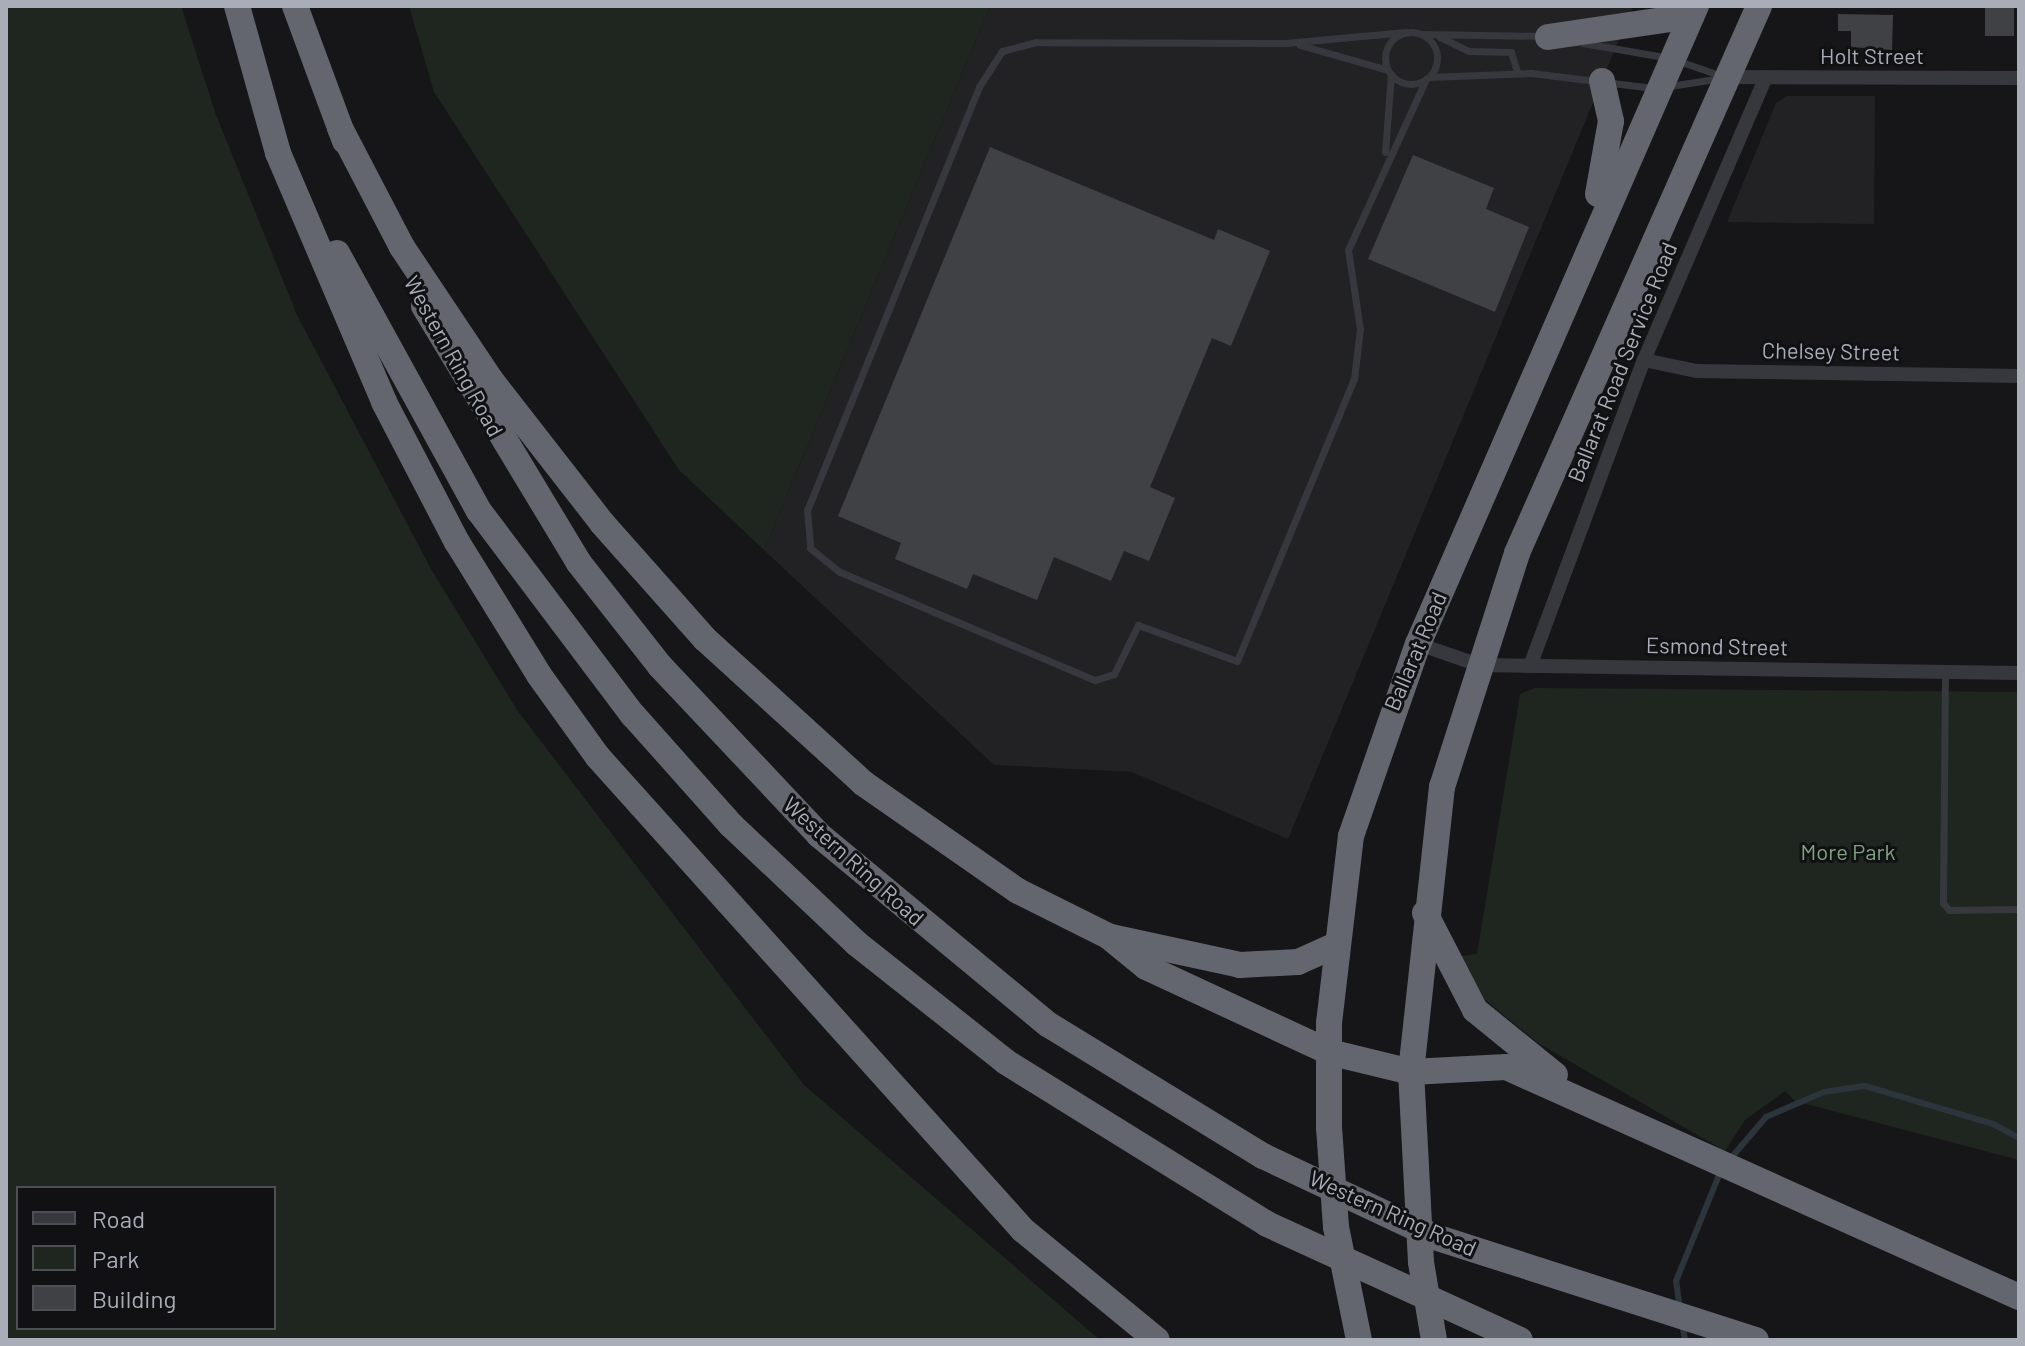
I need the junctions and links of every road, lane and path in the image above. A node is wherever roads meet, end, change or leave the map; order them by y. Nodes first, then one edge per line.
1 (238, 6) edge
2 (295, 6) edge
3 (1759, 6) edge
4 (1694, 11) edge
5 (1405, 32) junction
6 (1422, 34) junction
7 (1438, 36) junction
8 (1548, 37) junction
9 (1286, 43) junction
10 (1670, 58) junction
11 (1390, 72) junction
12 (1517, 72) junction
13 (1725, 77) junction
14 (1766, 77) junction
15 (1428, 78) junction
16 (2019, 78) edge
17 (1602, 81) junction
18 (1656, 88) junction
19 (340, 128) junction
20 (1383, 162) junction
21 (1584, 256) junction
22 (1644, 360) junction
23 (2019, 376) edge
24 (1418, 644) junction
25 (1479, 665) junction
26 (1530, 666) junction
27 (1945, 671) junction
28 (2019, 673) edge
29 (2019, 909) edge
30 (1423, 910) junction
31 (1108, 936) junction
32 (1336, 945) junction
33 (1329, 1052) junction
34 (1411, 1072) junction
35 (1605, 1108) junction
36 (2019, 1297) edge
37 (1157, 1340) edge
38 (1359, 1340) edge
39 (1434, 1340) edge
40 (1520, 1340) edge
41 (1756, 1340) edge

1 - 37 highway
1 - 40 highway, bridge
2 - 19 highway, Western Ring Road
3 - 13 highway
4 - 8 highway
4 - 10 highway, Ballarat Road
5 - 6 lane
5 - 9 lane
5 - 11 lane
6 - 7 lane
6 - 15 lane
7 - 8 lane
7 - 12 lane
8 - 10 lane
9 - 11 lane
9 - 20 lane
10 - 13 lane
10 - 18 highway, Ballarat Road
11 - 15 lane
11 - 20 lane
12 - 15 lane
12 - 17 lane
13 - 14 street, Holt Street
13 - 18 lane
13 - 25 highway
14 - 16 street, Holt Street
14 - 22 street, Ballarat Road Service Road
15 - 20 lane
17 - 18 lane
17 - 21 highway
18 - 21 highway, Ballarat Road
19 - 31 highway
19 - 41 highway, Western Ring Road, bridge
21 - 24 highway, Ballarat Road
22 - 23 street, Chelsey Street
22 - 26 street, Ballarat Road Service Road
24 - 25 street, Esmond Street
24 - 32 highway, Ballarat Road
25 - 26 street, Esmond Street
25 - 30 highway
26 - 27 street, Esmond Street
27 - 28 street, Esmond Street
27 - 29 lane
30 - 34 highway
30 - 35 highway
31 - 32 highway
31 - 33 highway
32 - 33 highway, Ballarat Road
33 - 34 highway
33 - 38 highway, Ballarat Road
34 - 35 highway
34 - 39 highway
35 - 36 highway

